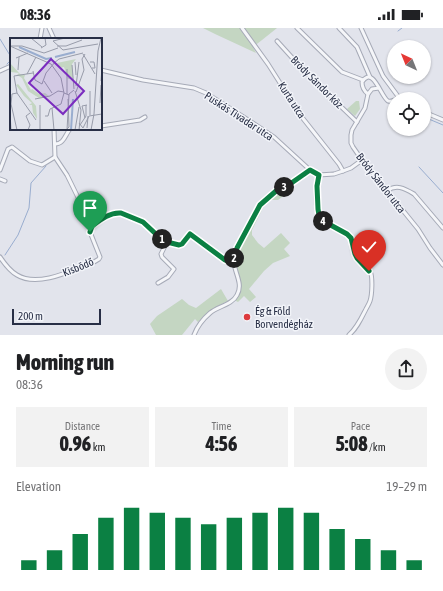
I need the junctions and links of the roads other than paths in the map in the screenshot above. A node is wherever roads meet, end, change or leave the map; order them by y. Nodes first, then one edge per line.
1 (42, 28) edge
2 (49, 28) edge
3 (242, 28) edge
4 (297, 28) edge
5 (339, 28) edge
6 (361, 28) edge
7 (40, 38) edge
8 (54, 38) edge
9 (277, 41) dead end
10 (10, 66) edge
11 (102, 70) edge
12 (0, 71) edge
13 (370, 77) junction
14 (363, 80) junction
15 (379, 88) junction
16 (393, 92) edge
17 (368, 94) junction
18 (387, 100) edge
19 (431, 115) edge
20 (145, 117) dead end
21 (443, 120) edge
22 (357, 122) junction
23 (102, 126) edge
24 (54, 130) edge
25 (69, 130) edge
26 (55, 144) junction
27 (55, 157) junction
28 (362, 160) junction
29 (0, 170) edge
30 (310, 170) junction
31 (343, 171) junction
32 (319, 175) junction
33 (0, 179) edge
34 (5, 181) dead end
35 (387, 191) junction
36 (92, 226) junction
37 (443, 228) edge
38 (167, 242) junction
39 (0, 257) edge
40 (234, 260) junction
41 (443, 265) edge
42 (158, 283) dead end
43 (194, 335) edge
44 (349, 335) edge

1 - 7 street
2 - 8 street
3 - 31 street, Kurta utca
4 - 14 street
5 - 13 street
6 - 16 street
9 - 22 street, Bródy Sándor köz
10 - 12 street
11 - 30 street, Puskás Tivadar utca
13 - 14 street
13 - 15 street
14 - 17 street
15 - 17 street
15 - 18 street
17 - 22 street, Bródy Sándor utca
19 - 21 street
20 - 23 street
22 - 28 street, Bródy Sándor utca
24 - 26 street
25 - 26 street
26 - 27 street
27 - 29 street
27 - 36 street, Kisbödő
28 - 31 street
28 - 35 street, Bródy Sándor utca
30 - 32 street, Puskás Tivadar utca
30 - 40 street
31 - 32 street
32 - 44 street
33 - 34 street
35 - 37 street
35 - 41 street, Bródy Sándor utca
36 - 38 street
36 - 39 street, Kisbödő
38 - 40 street
38 - 42 street
40 - 43 street

